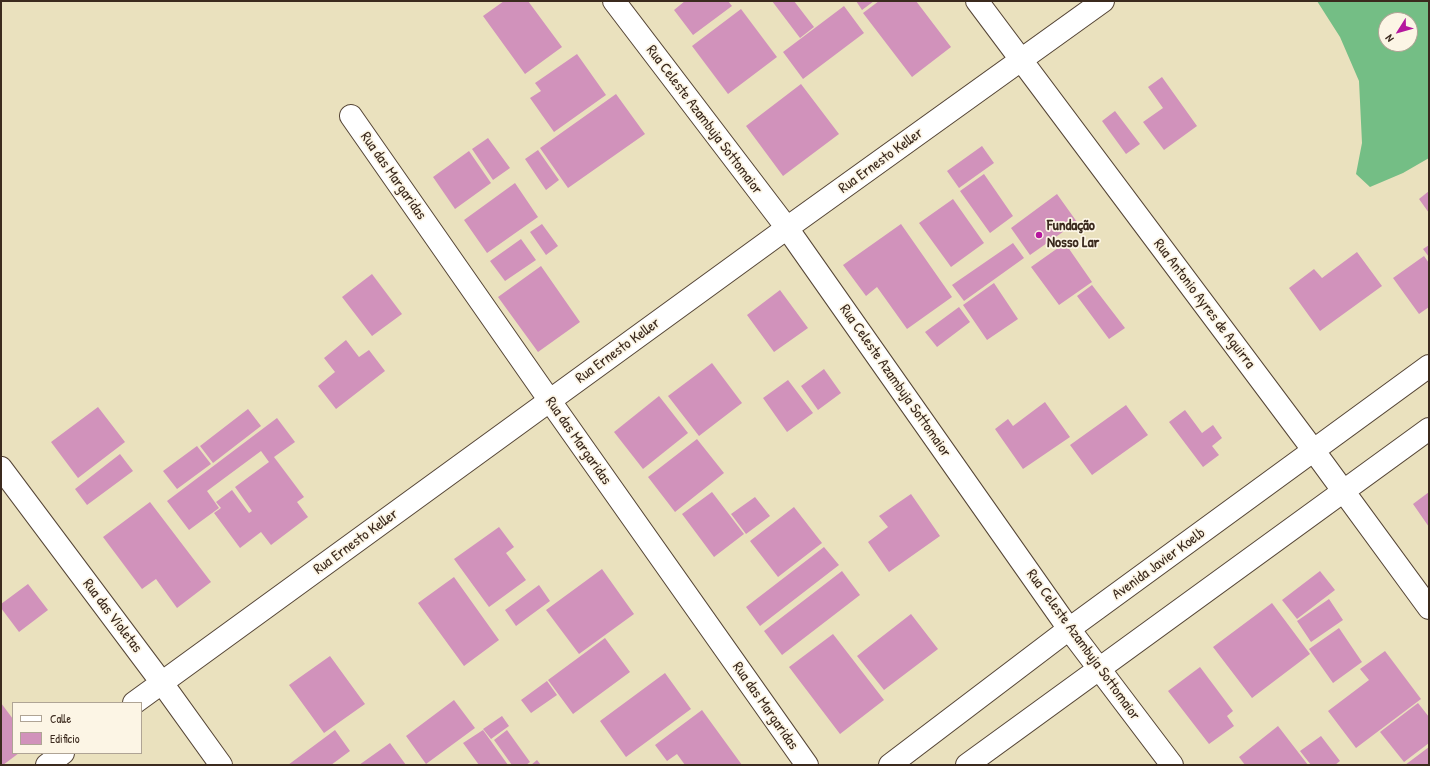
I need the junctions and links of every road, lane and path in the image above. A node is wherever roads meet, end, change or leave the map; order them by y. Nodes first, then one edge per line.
1 (614, 1) edge
2 (977, 1) edge
3 (1103, 1) edge
4 (1022, 60) junction
5 (351, 116) dead end
6 (787, 228) junction
7 (1429, 366) edge
8 (550, 401) junction
9 (1429, 429) edge
10 (1314, 451) junction
11 (1, 468) edge
12 (1344, 490) junction
13 (1429, 608) edge
14 (1069, 629) junction
15 (1100, 669) junction
16 (162, 683) junction
17 (135, 702) edge
18 (62, 754) edge
19 (46, 765) edge
20 (221, 765) edge
21 (807, 765) edge
22 (890, 765) edge
23 (967, 765) edge
24 (1172, 765) edge

1 - 6 street, Rua Celeste Azambuja Sottomaior
2 - 4 street, Rua Antonio Ayres de Aguirra
3 - 4 street, Rua Ernesto Keller
4 - 6 street, Rua Ernesto Keller
4 - 10 street, Rua Antonio Ayres de Aguirra
5 - 8 street, Rua das Margaridas
6 - 8 street, Rua Ernesto Keller
6 - 14 street, Rua Celeste Azambuja Sottomaior
7 - 10 street, Avenida Javier Koelb
8 - 16 street, Rua Ernesto Keller
8 - 21 street, Rua das Margaridas
9 - 12 street
10 - 12 street, Rua Antonio Ayres de Aguirra
10 - 14 street, Avenida Javier Koelb
11 - 16 street, Rua das Violetas
12 - 13 street, Rua Antonio Ayres de Aguirra
12 - 15 street
14 - 15 street, Rua Celeste Azambuja Sottomaior
14 - 22 street, Avenida Javier Koelb
15 - 23 street
15 - 24 street, Rua Celeste Azambuja Sottomaior
16 - 17 street, Rua Ernesto Keller
16 - 20 street, Rua das Violetas
18 - 19 street

